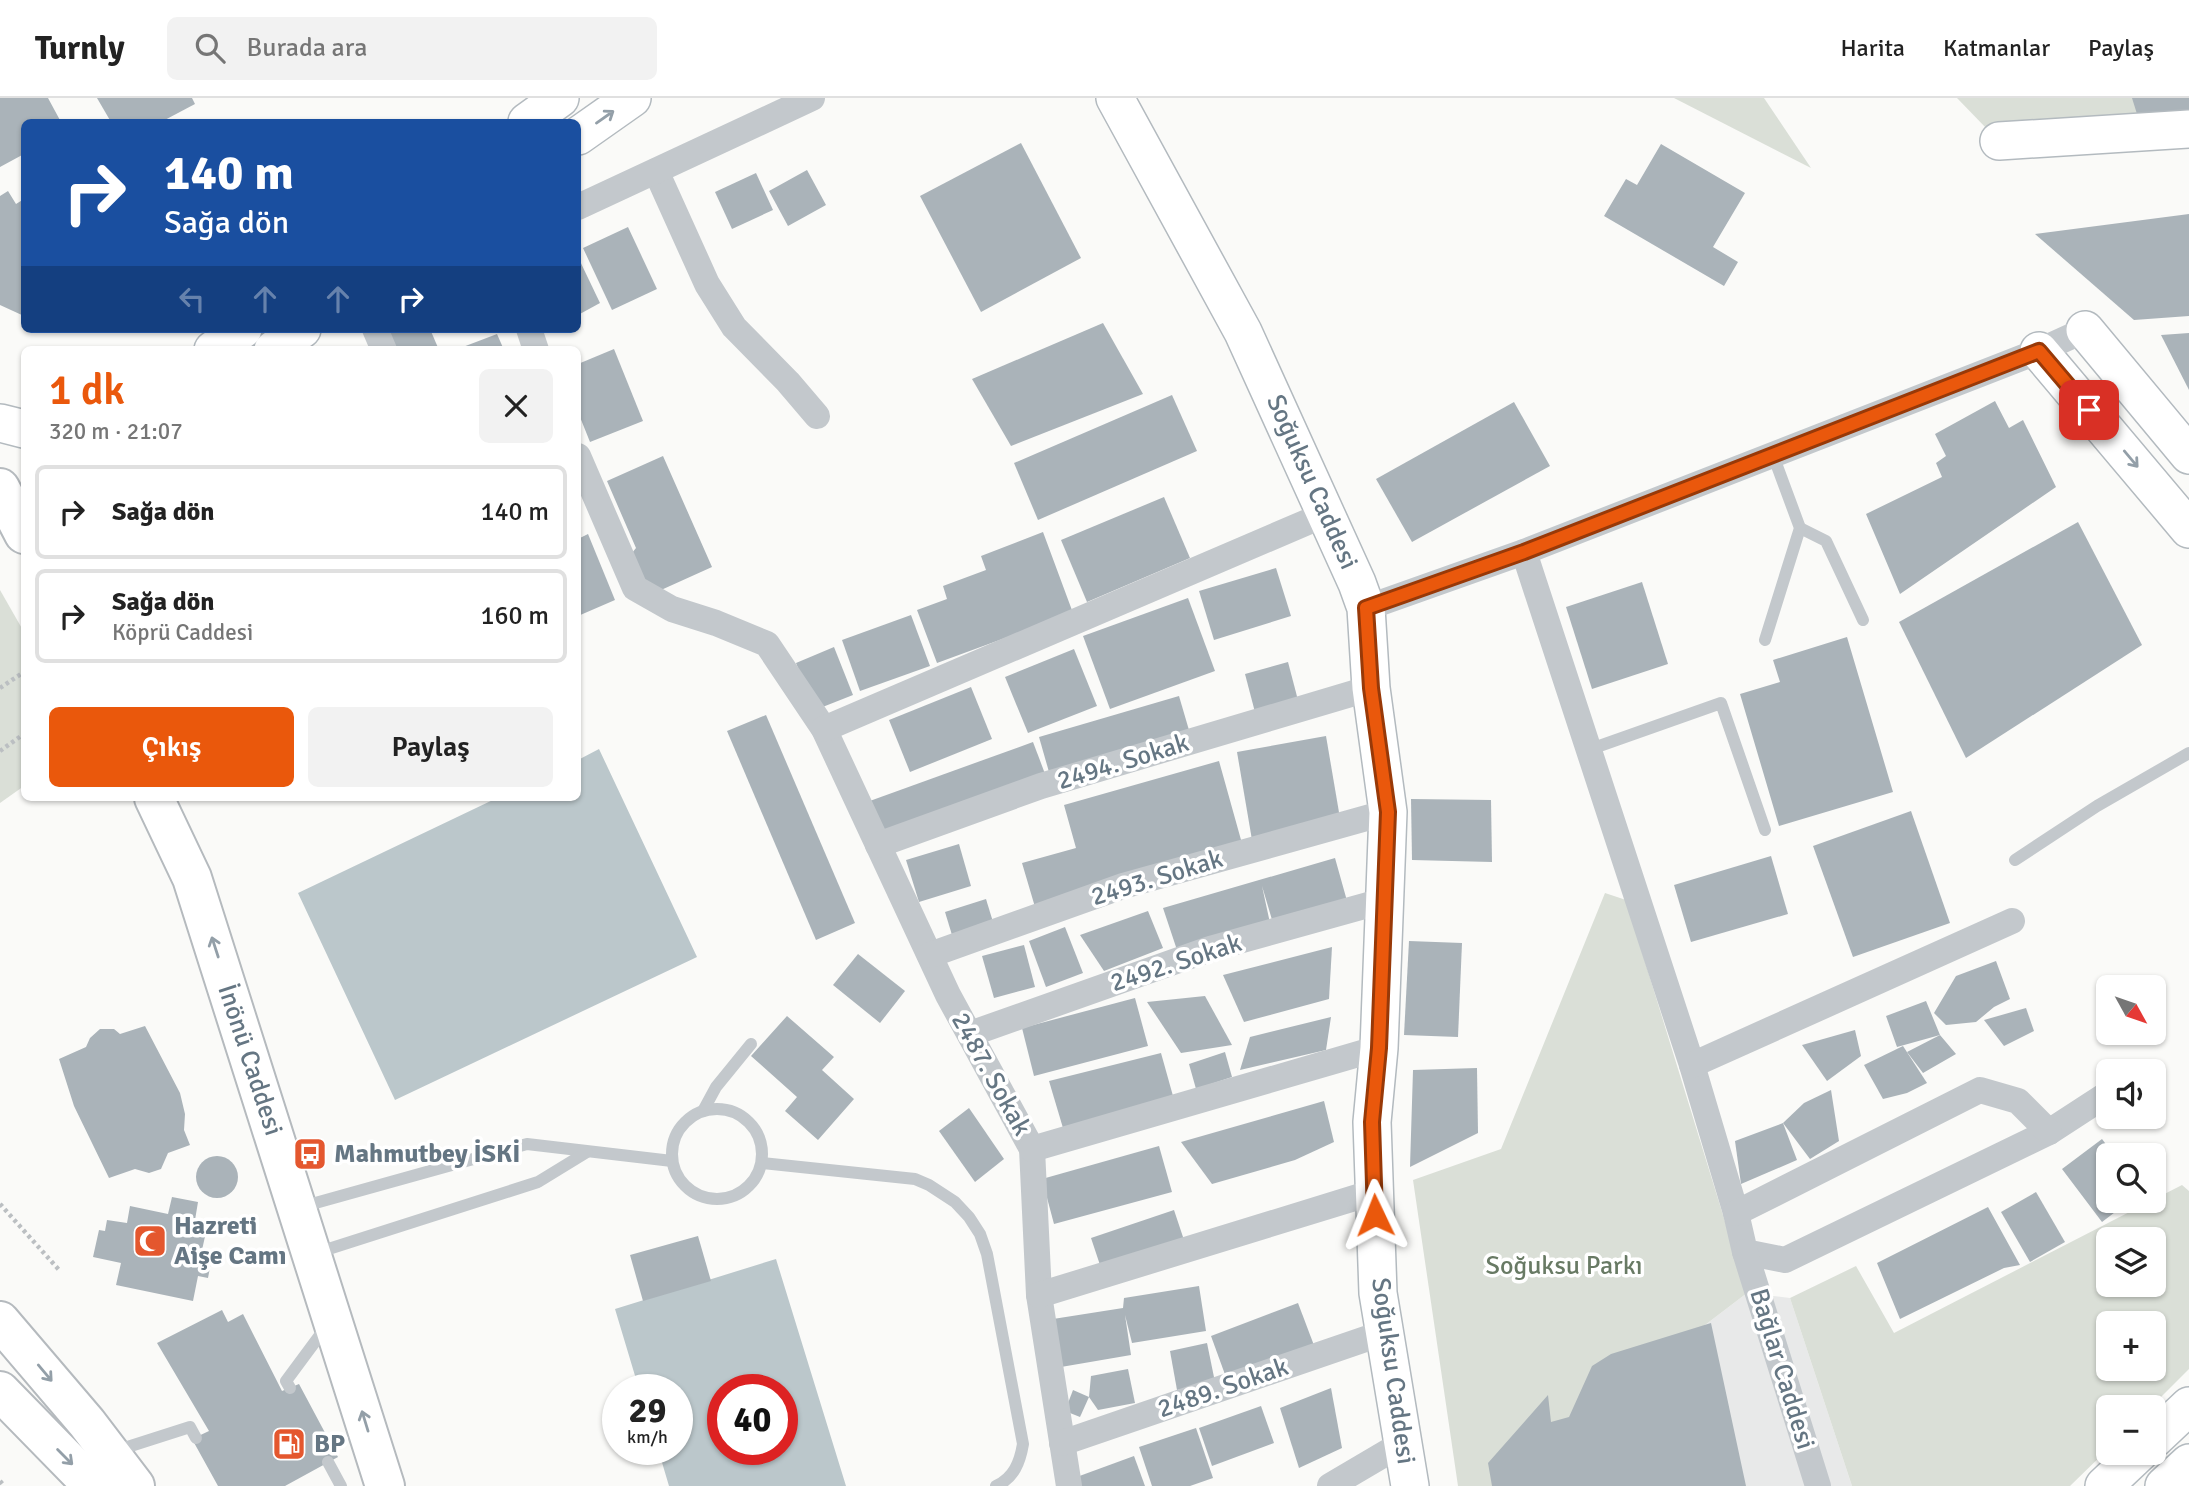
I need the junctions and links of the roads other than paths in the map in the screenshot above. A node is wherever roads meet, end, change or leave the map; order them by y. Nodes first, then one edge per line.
1 (559, 98) edge
2 (632, 98) edge
3 (812, 98) edge
4 (1115, 98) edge
5 (531, 119) edge
6 (2189, 129) edge
7 (581, 134) edge
8 (1999, 141) dead end
9 (656, 171) junction
10 (581, 206) edge
11 (2085, 330) joint
12 (237, 333) edge
13 (296, 333) edge
14 (219, 346) edge
15 (279, 346) edge
16 (2039, 351) junction
17 (817, 416) dead end
18 (0, 423) edge
19 (21, 428) edge
20 (1773, 455) junction
21 (2189, 455) edge
22 (581, 463) edge
23 (0, 488) edge
24 (1326, 514) junction
25 (21, 528) edge
26 (1800, 528) junction
27 (2189, 529) edge
28 (1524, 552) junction
29 (1366, 608) junction
30 (1863, 620) dead end
31 (1765, 640) dead end
32 (1371, 688) junction
33 (824, 729) junction
34 (1588, 750) junction
35 (2189, 753) edge
36 (155, 801) edge
37 (1388, 812) junction
38 (1765, 830) dead end
39 (878, 845) junction
40 (2015, 860) dead end
41 (1386, 900) junction
42 (2012, 921) dead end
43 (930, 955) junction
44 (970, 1034) junction
45 (751, 1044) dead end
46 (1379, 1048) junction
47 (1692, 1065) junction
48 (2096, 1101) edge
49 (703, 1111) junction
50 (2049, 1132) junction
51 (1032, 1149) junction
52 (587, 1153) junction
53 (672, 1161) junction
54 (762, 1163) junction
55 (1374, 1192) junction
56 (298, 1208) junction
57 (1736, 1213) junction
58 (1745, 1252) junction
59 (312, 1254) junction
60 (1039, 1295) junction
61 (332, 1318) junction
62 (0, 1321) edge
63 (1383, 1333) junction
64 (290, 1388) dead end
65 (5, 1404) edge
66 (2189, 1406) edge
67 (2166, 1428) edge
68 (196, 1438) dead end
69 (1062, 1443) junction
70 (99, 1454) edge
71 (328, 1462) dead end
72 (2189, 1463) edge
73 (2126, 1465) edge
74 (1406, 1473) edge
75 (135, 1486) edge
76 (340, 1486) edge
77 (385, 1486) edge
78 (996, 1486) edge
79 (1069, 1486) edge
80 (1329, 1486) edge
81 (1818, 1486) edge
82 (2104, 1486) edge
83 (2164, 1486) edge

1 - 5 street
7 -> 2 street
3 - 9 street
4 - 24 street, Soğuksu Caddesi
6 - 8 street
9 - 10 street
9 - 17 street
11 - 16 street
11 - 21 street
12 - 14 street
13 - 15 street
16 - 20 street
16 -> 27 street
18 - 19 street
20 - 26 lane
20 - 28 street
22 - 33 street, 2487. Sokak
23 - 25 main road
24 - 29 street, Soğuksu Caddesi
24 - 33 street
26 - 30 lane
26 - 31 lane
28 - 29 street
28 - 34 street, Bağlar Caddesi
29 - 32 street, Soğuksu Caddesi
32 - 37 street, Soğuksu Caddesi
32 - 39 street, 2494. Sokak
33 - 39 street, 2487. Sokak
34 - 38 lane
34 - 47 street, Bağlar Caddesi
35 - 40 lane
56 -> 36 main road, İnönü Caddesi
37 - 41 street, Soğuksu Caddesi
37 - 43 street, 2493. Sokak
39 - 43 street, 2487. Sokak
41 - 44 street, 2492. Sokak
41 - 46 street, Soğuksu Caddesi
42 - 47 street
43 - 44 street, 2487. Sokak
44 - 51 street, 2487. Sokak
45 - 49 lane
46 - 51 street
46 - 55 street, Soğuksu Caddesi
47 - 57 street, Bağlar Caddesi
48 - 50 street
49 - 53 lane
49 - 54 lane
50 - 57 street
50 - 58 street
51 - 60 street, 2487. Sokak
52 - 53 lane
52 - 56 lane
52 - 59 lane
53 - 54 lane
54 - 78 lane
55 - 60 street
55 - 63 street, Soğuksu Caddesi
56 - 59 main road, İnönü Caddesi
57 - 58 street, Bağlar Caddesi
58 - 81 street, Bağlar Caddesi
59 - 61 main road, İnönü Caddesi
60 - 69 street, 2487. Sokak
61 - 64 lane
77 -> 61 main road, İnönü Caddesi
62 -> 70 main road
63 - 69 street, 2489. Sokak
63 - 74 street, Soğuksu Caddesi
65 - 70 main road
65 -> 70 main road
66 - 67 street
68 - 70 lane
69 - 79 street, 2487. Sokak
70 - 75 main road
71 - 76 lane
72 - 83 street
73 - 82 street
74 - 80 street

